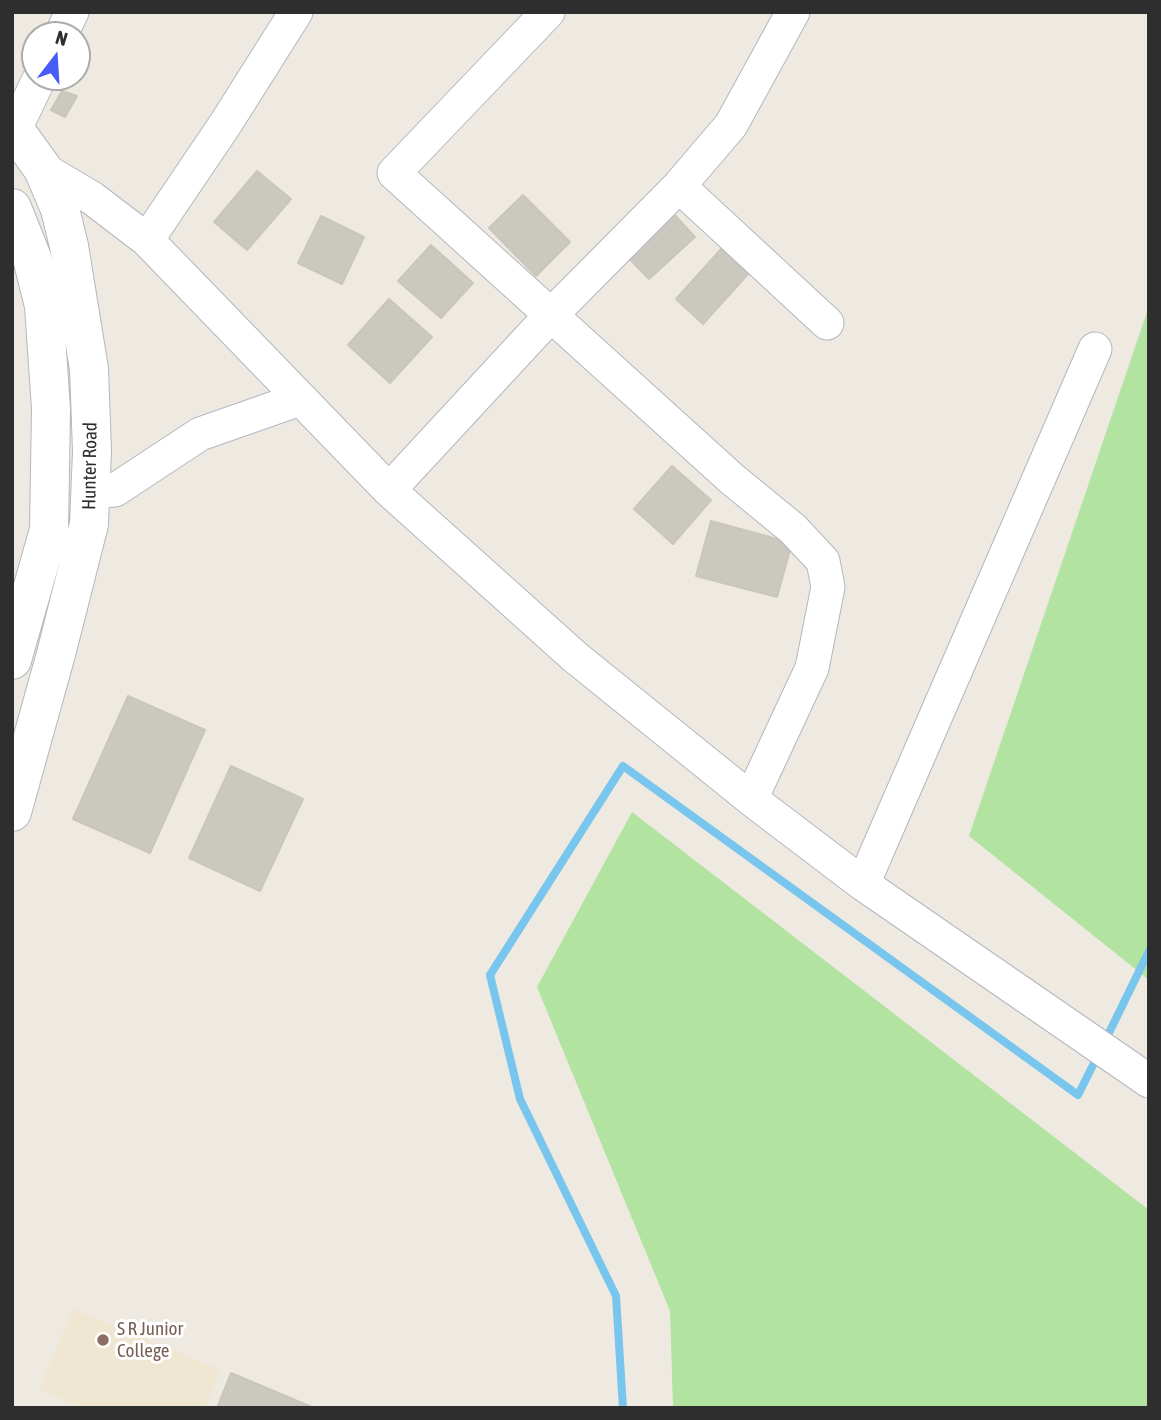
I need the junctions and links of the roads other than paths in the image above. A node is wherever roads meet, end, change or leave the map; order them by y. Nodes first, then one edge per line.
1 (296, 12) edge
2 (548, 12) edge
3 (793, 12) edge
4 (33, 91) edge
5 (14, 128) edge
6 (43, 169) junction
7 (679, 186) junction
8 (12, 208) edge
9 (146, 240) junction
10 (552, 314) junction
11 (827, 323) dead end
12 (1095, 349) dead end
13 (300, 398) junction
14 (388, 490) junction
15 (91, 492) junction
16 (12, 660) edge
17 (751, 799) junction
18 (12, 812) edge
19 (863, 884) junction
20 (1149, 1081) edge

1 - 9 street
2 - 10 street
3 - 7 street
4 - 5 street
5 - 6 main road, Hunter Road
6 - 9 street
6 - 15 main road, Hunter Road
7 - 10 street
7 - 11 street
8 - 16 main road, Hunter Road
9 - 13 street
10 - 14 street
10 - 17 street
12 - 19 street
13 - 14 street
13 - 15 street
14 - 17 street
15 - 18 main road, Hunter Road
17 - 19 street
19 - 20 street

